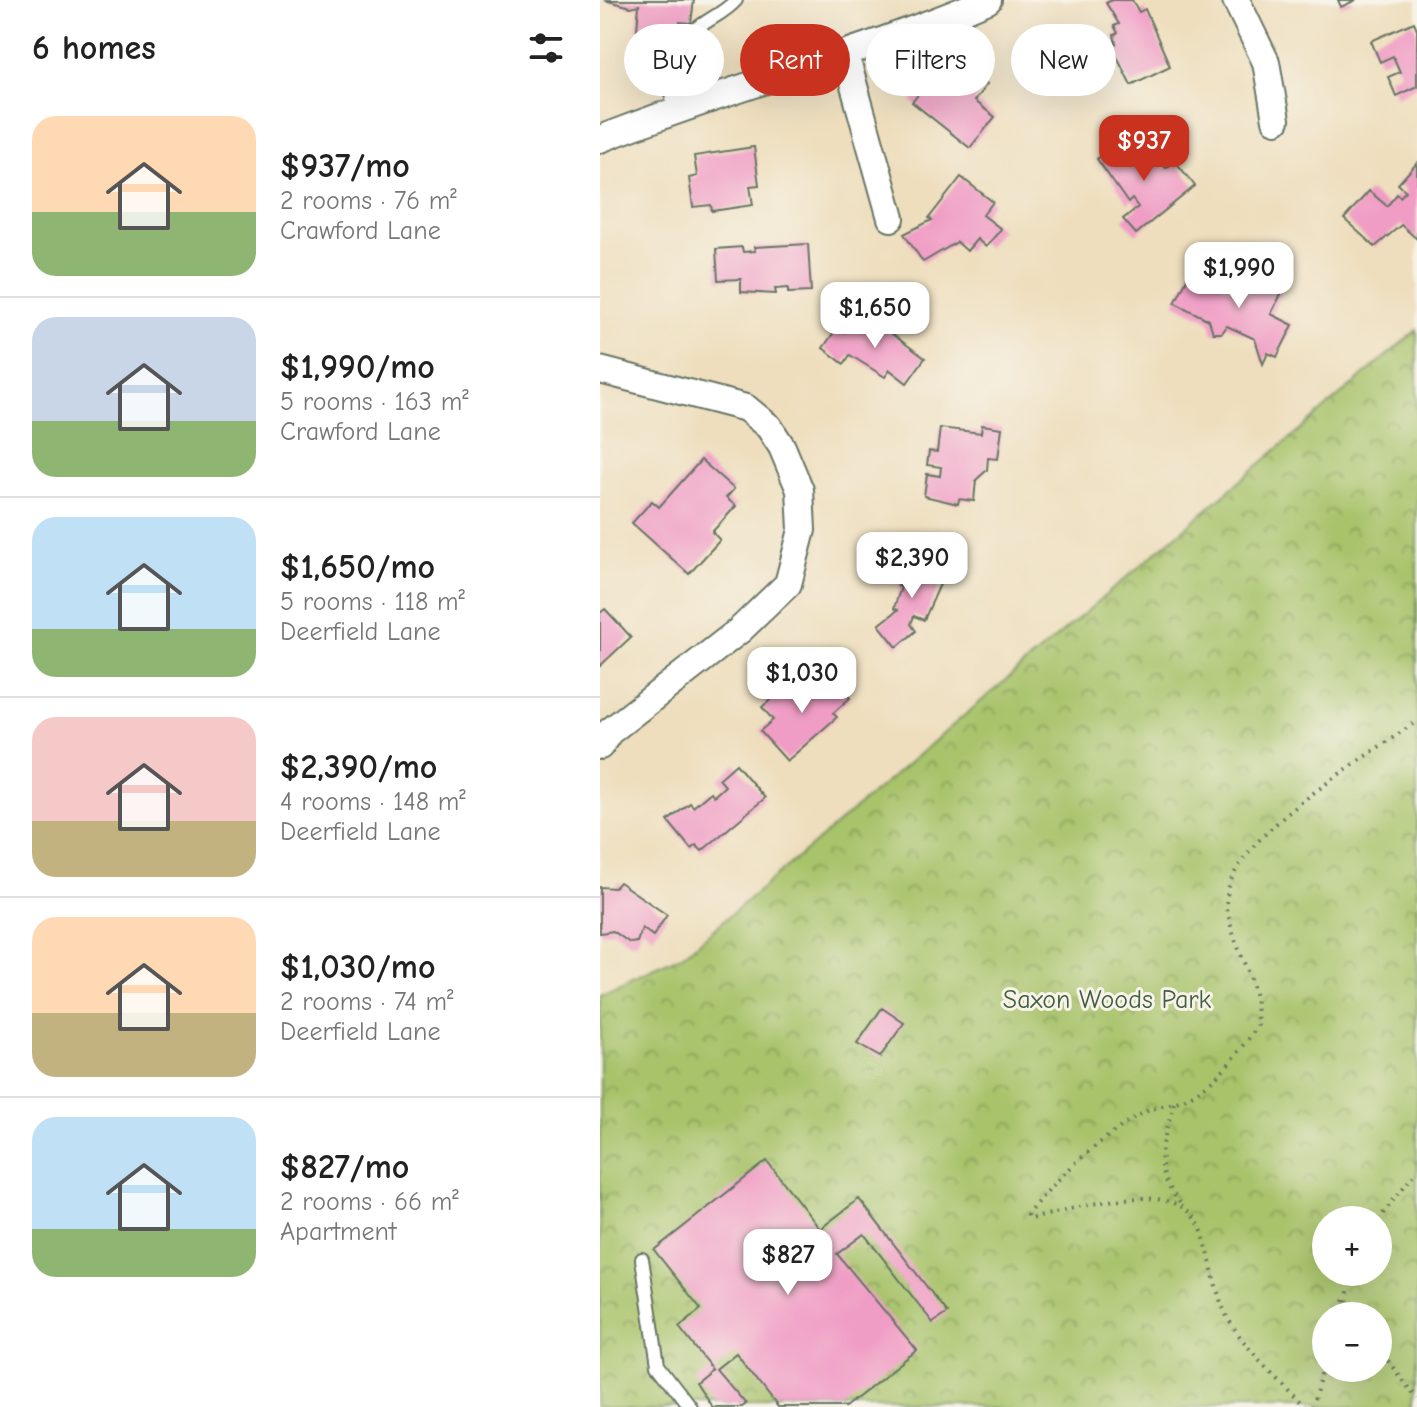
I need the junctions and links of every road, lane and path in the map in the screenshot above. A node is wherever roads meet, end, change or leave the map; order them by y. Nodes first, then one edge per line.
1 (736, 0) edge
2 (988, 0) edge
3 (1236, 0) edge
4 (850, 52) edge
5 (850, 72) edge
6 (740, 89) edge
7 (672, 112) junction
8 (1276, 120) dead end
9 (600, 139) edge
10 (891, 218) dead end
11 (600, 370) edge
12 (1417, 721) edge
13 (600, 746) edge
14 (1174, 1102) junction
15 (1417, 1170) edge
16 (1181, 1205) junction
17 (1389, 1206) edge
18 (642, 1259) dead end
19 (1349, 1286) edge
20 (1348, 1289) junction
21 (1344, 1302) edge
22 (1348, 1302) edge
23 (1392, 1366) edge
24 (1319, 1382) edge
25 (1417, 1399) edge
26 (690, 1407) edge
27 (1305, 1407) edge
28 (1312, 1407) edge

1 - 7 lane
2 - 4 street
3 - 8 street
5 - 10 street
6 - 7 street
7 - 9 street
11 - 13 street
12 - 14 path
14 - 16 path
14 - 16 path
15 - 17 path
16 - 27 path
18 - 26 lane
19 - 20 path
20 - 21 path
20 - 22 path
23 - 25 path
24 - 28 path

